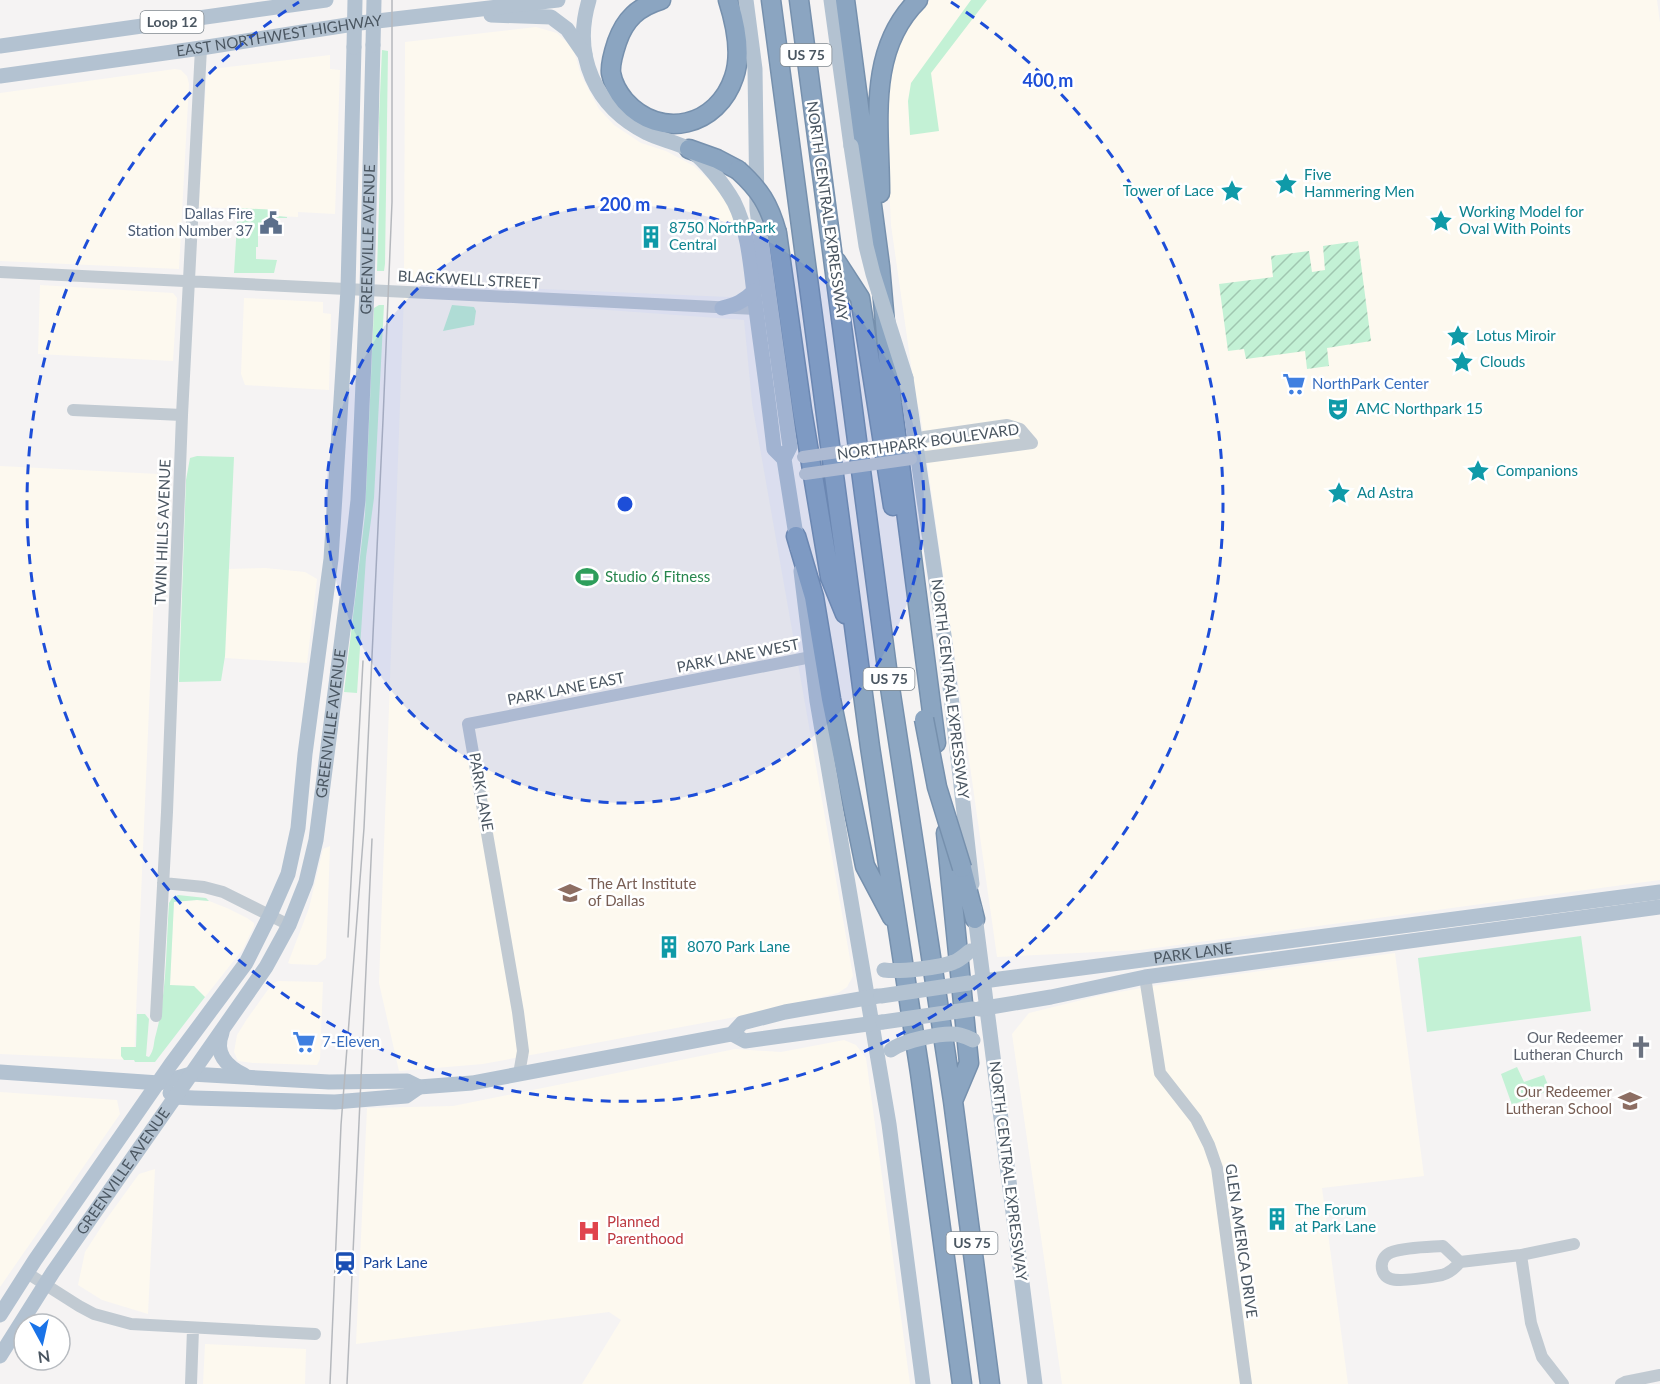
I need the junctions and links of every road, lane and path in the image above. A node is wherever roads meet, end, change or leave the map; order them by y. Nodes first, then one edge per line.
1 (326, 0) edge
2 (355, 0) edge
3 (374, 0) edge
4 (558, 0) edge
5 (589, 0) edge
6 (661, 0) edge
7 (728, 0) edge
8 (746, 0) edge
9 (771, 0) edge
10 (799, 0) edge
11 (831, 0) edge
12 (845, 0) edge
13 (918, 0) edge
14 (463, 12) junction
15 (0, 46) edge
16 (201, 48) junction
17 (587, 57) junction
18 (0, 76) edge
19 (689, 150) junction
20 (833, 255) junction
21 (880, 266) junction
22 (0, 272) edge
23 (190, 282) junction
24 (348, 290) junction
25 (367, 290) junction
26 (754, 291) junction
27 (722, 308) junction
28 (756, 309) junction
29 (73, 410) dead end
30 (182, 415) junction
31 (339, 432) junction
32 (912, 441) junction
33 (915, 459) junction
34 (785, 466) junction
35 (358, 500) junction
36 (796, 536) junction
37 (327, 597) junction
38 (348, 599) junction
39 (856, 641) junction
40 (811, 657) junction
41 (670, 685) joint
42 (468, 724) joint
43 (305, 754) junction
44 (327, 758) junction
45 (163, 883) junction
46 (1660, 892) edge
47 (1622, 904) junction
48 (1660, 907) edge
49 (270, 915) junction
50 (975, 919) junction
51 (289, 925) junction
52 (898, 929) junction
53 (1347, 933) junction
54 (974, 947) junction
55 (1350, 950) junction
56 (1197, 952) junction
57 (861, 956) junction
58 (1145, 977) junction
59 (985, 981) junction
60 (875, 997) junction
61 (988, 1007) junction
62 (156, 1016) dead end
63 (878, 1023) junction
64 (225, 1024) junction
65 (732, 1034) junction
66 (993, 1057) junction
67 (880, 1067) junction
68 (0, 1072) edge
69 (191, 1074) junction
70 (519, 1074) junction
71 (249, 1077) junction
72 (159, 1083) junction
73 (419, 1087) junction
74 (174, 1097) junction
75 (953, 1101) junction
76 (1574, 1244) dead end
77 (1521, 1255) junction
78 (1460, 1262) junction
79 (27, 1273) junction
80 (44, 1285) junction
81 (0, 1315) edge
82 (193, 1329) junction
83 (315, 1334) dead end
84 (0, 1356) edge
85 (1660, 1375) edge
86 (191, 1384) edge
87 (923, 1384) edge
88 (962, 1384) edge
89 (990, 1384) edge
90 (1035, 1384) edge
91 (1246, 1384) edge
92 (1563, 1384) edge
93 (1621, 1384) edge

1 - 15 main road, EAST NORTHWEST HIGHWAY / Loop 12
2 - 24 main road, GREENVILLE AVENUE, bridge
3 - 25 main road, GREENVILLE AVENUE, bridge
4 - 14 main road, EAST NORTHWEST HIGHWAY / Loop 12
5 - 17 main road
6 - 7 highway
8 - 34 main road
9 - 39 highway, NORTH CENTRAL EXPRESSWAY / US 75
10 - 20 highway, NORTH CENTRAL EXPRESSWAY / US 75
11 - 32 main road, NORTH CENTRAL EXPRESSWAY, bridge
12 - 21 highway
13 - 21 highway
14 - 16 main road, EAST NORTHWEST HIGHWAY / Loop 12
14 - 17 main road
16 - 18 main road, EAST NORTHWEST HIGHWAY / Loop 12
16 - 23 street, TWIN HILLS AVENUE
17 - 19 main road
19 - 26 main road
19 - 39 highway, bridge
20 - 50 highway, bridge
20 - 75 highway, NORTH CENTRAL EXPRESSWAY / US 75
21 - 75 highway
22 - 23 street, BLACKWELL STREET
23 - 24 street, BLACKWELL STREET
23 - 30 street, TWIN HILLS AVENUE
24 - 25 street, BLACKWELL STREET
24 - 31 main road, GREENVILLE AVENUE
25 - 27 street, BLACKWELL STREET
25 - 35 main road, GREENVILLE AVENUE
26 - 27 main road
26 - 28 main road
27 - 28 street, BLACKWELL STREET
28 - 34 main road
29 - 30 street
30 - 45 street, TWIN HILLS AVENUE
31 - 35 main road
31 - 37 main road, GREENVILLE AVENUE
32 - 33 main road, NORTH CENTRAL EXPRESSWAY
32 - 33 street, NORTHPARK BOULEVARD
32 - 34 street, NORTHPARK BOULEVARD, bridge
33 - 34 street, NORTHPARK BOULEVARD, bridge
33 - 50 main road, NORTH CENTRAL EXPRESSWAY
34 - 36 main road
35 - 38 main road, GREENVILLE AVENUE
36 - 40 main road
36 - 52 highway
37 - 38 main road
37 - 43 main road, GREENVILLE AVENUE
38 - 44 main road, GREENVILLE AVENUE
39 - 52 highway, NORTH CENTRAL EXPRESSWAY / US 75
40 - 41 street, PARK LANE WEST
40 - 57 main road
41 - 42 street, PARK LANE EAST
42 - 70 street, PARK LANE
43 - 44 main road
43 - 49 main road, GREENVILLE AVENUE
44 - 51 main road, GREENVILLE AVENUE
45 - 49 street
45 - 62 street, TWIN HILLS AVENUE
46 - 47 main road, PARK LANE
47 - 48 main road, PARK LANE
47 - 53 main road, PARK LANE
47 - 55 main road, PARK LANE
49 - 51 street
49 - 72 main road, GREENVILLE AVENUE
50 - 54 main road, NORTH CENTRAL EXPRESSWAY
51 - 64 main road, GREENVILLE AVENUE
52 - 88 highway, NORTH CENTRAL EXPRESSWAY / US 75
53 - 55 main road
53 - 56 main road, PARK LANE
54 - 57 main road, bridge
54 - 59 main road, NORTH CENTRAL EXPRESSWAY
55 - 58 main road, PARK LANE
56 - 58 main road
56 - 59 main road, PARK LANE
57 - 60 main road
58 - 61 main road, PARK LANE
58 - 91 street, GLEN AMERICA DRIVE
59 - 60 main road, PARK LANE, bridge
59 - 61 main road, NORTH CENTRAL EXPRESSWAY
60 - 63 main road
60 - 65 main road, PARK LANE
61 - 63 main road, PARK LANE, bridge
61 - 66 main road, NORTH CENTRAL EXPRESSWAY
63 - 65 main road, PARK LANE
63 - 67 main road
64 - 69 main road, GREENVILLE AVENUE
64 - 71 main road
65 - 70 main road, PARK LANE
66 - 67 main road, bridge
66 - 90 main road, NORTH CENTRAL EXPRESSWAY
67 - 87 main road
68 - 72 main road, PARK LANE
69 - 71 main road, PARK LANE
69 - 72 main road, PARK LANE
69 - 74 main road, GREENVILLE AVENUE
70 - 73 main road, PARK LANE
71 - 73 main road, PARK LANE
72 - 74 main road
72 - 79 main road, GREENVILLE AVENUE
73 - 74 main road, PARK LANE
74 - 80 main road, GREENVILLE AVENUE
75 - 89 highway, NORTH CENTRAL EXPRESSWAY / US 75
76 - 77 street
77 - 78 street
77 - 92 street
78 - 78 street
79 - 80 street
79 - 81 main road, GREENVILLE AVENUE
80 - 82 street
80 - 84 main road, GREENVILLE AVENUE
82 - 83 street
82 - 86 street
85 - 93 street

